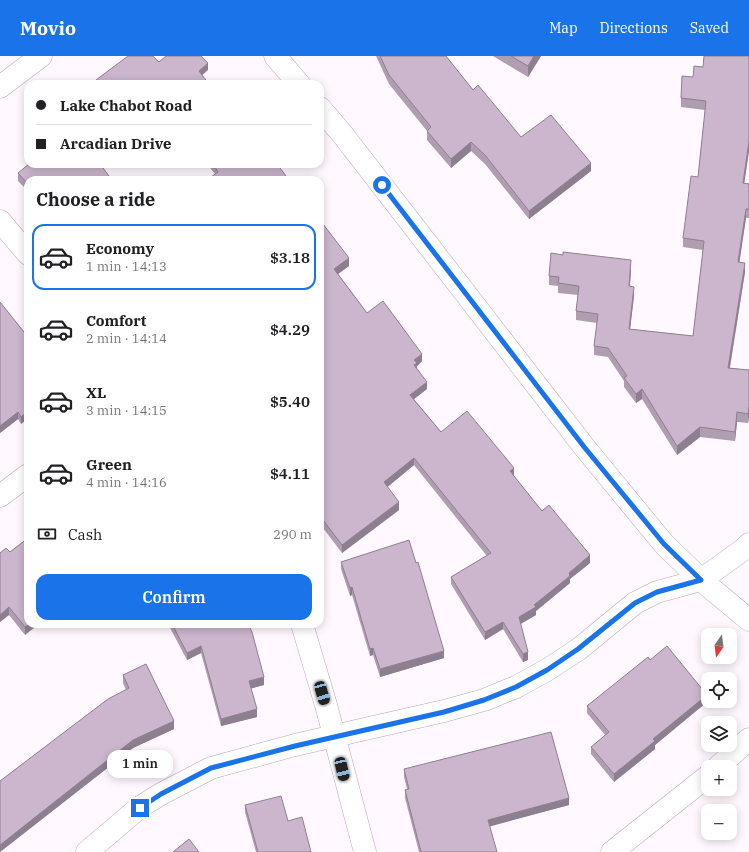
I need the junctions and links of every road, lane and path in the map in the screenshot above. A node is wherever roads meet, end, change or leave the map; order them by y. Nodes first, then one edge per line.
1 (41, 56) edge
2 (275, 56) edge
3 (296, 80) edge
4 (0, 87) edge
5 (324, 113) edge
6 (0, 221) edge
7 (24, 249) edge
8 (24, 478) edge
9 (0, 496) edge
10 (749, 544) edge
11 (701, 580) junction
12 (749, 620) edge
13 (303, 628) edge
14 (334, 736) junction
15 (749, 738) edge
16 (725, 760) edge
17 (701, 782) edge
18 (87, 852) edge
19 (365, 852) edge
20 (612, 852) edge

1 - 4 street
2 - 3 street
5 - 11 street
6 - 7 street
8 - 9 street
10 - 11 street
11 - 12 street
11 - 14 street
13 - 14 street
14 - 18 street
14 - 19 street
15 - 16 street
17 - 20 street

